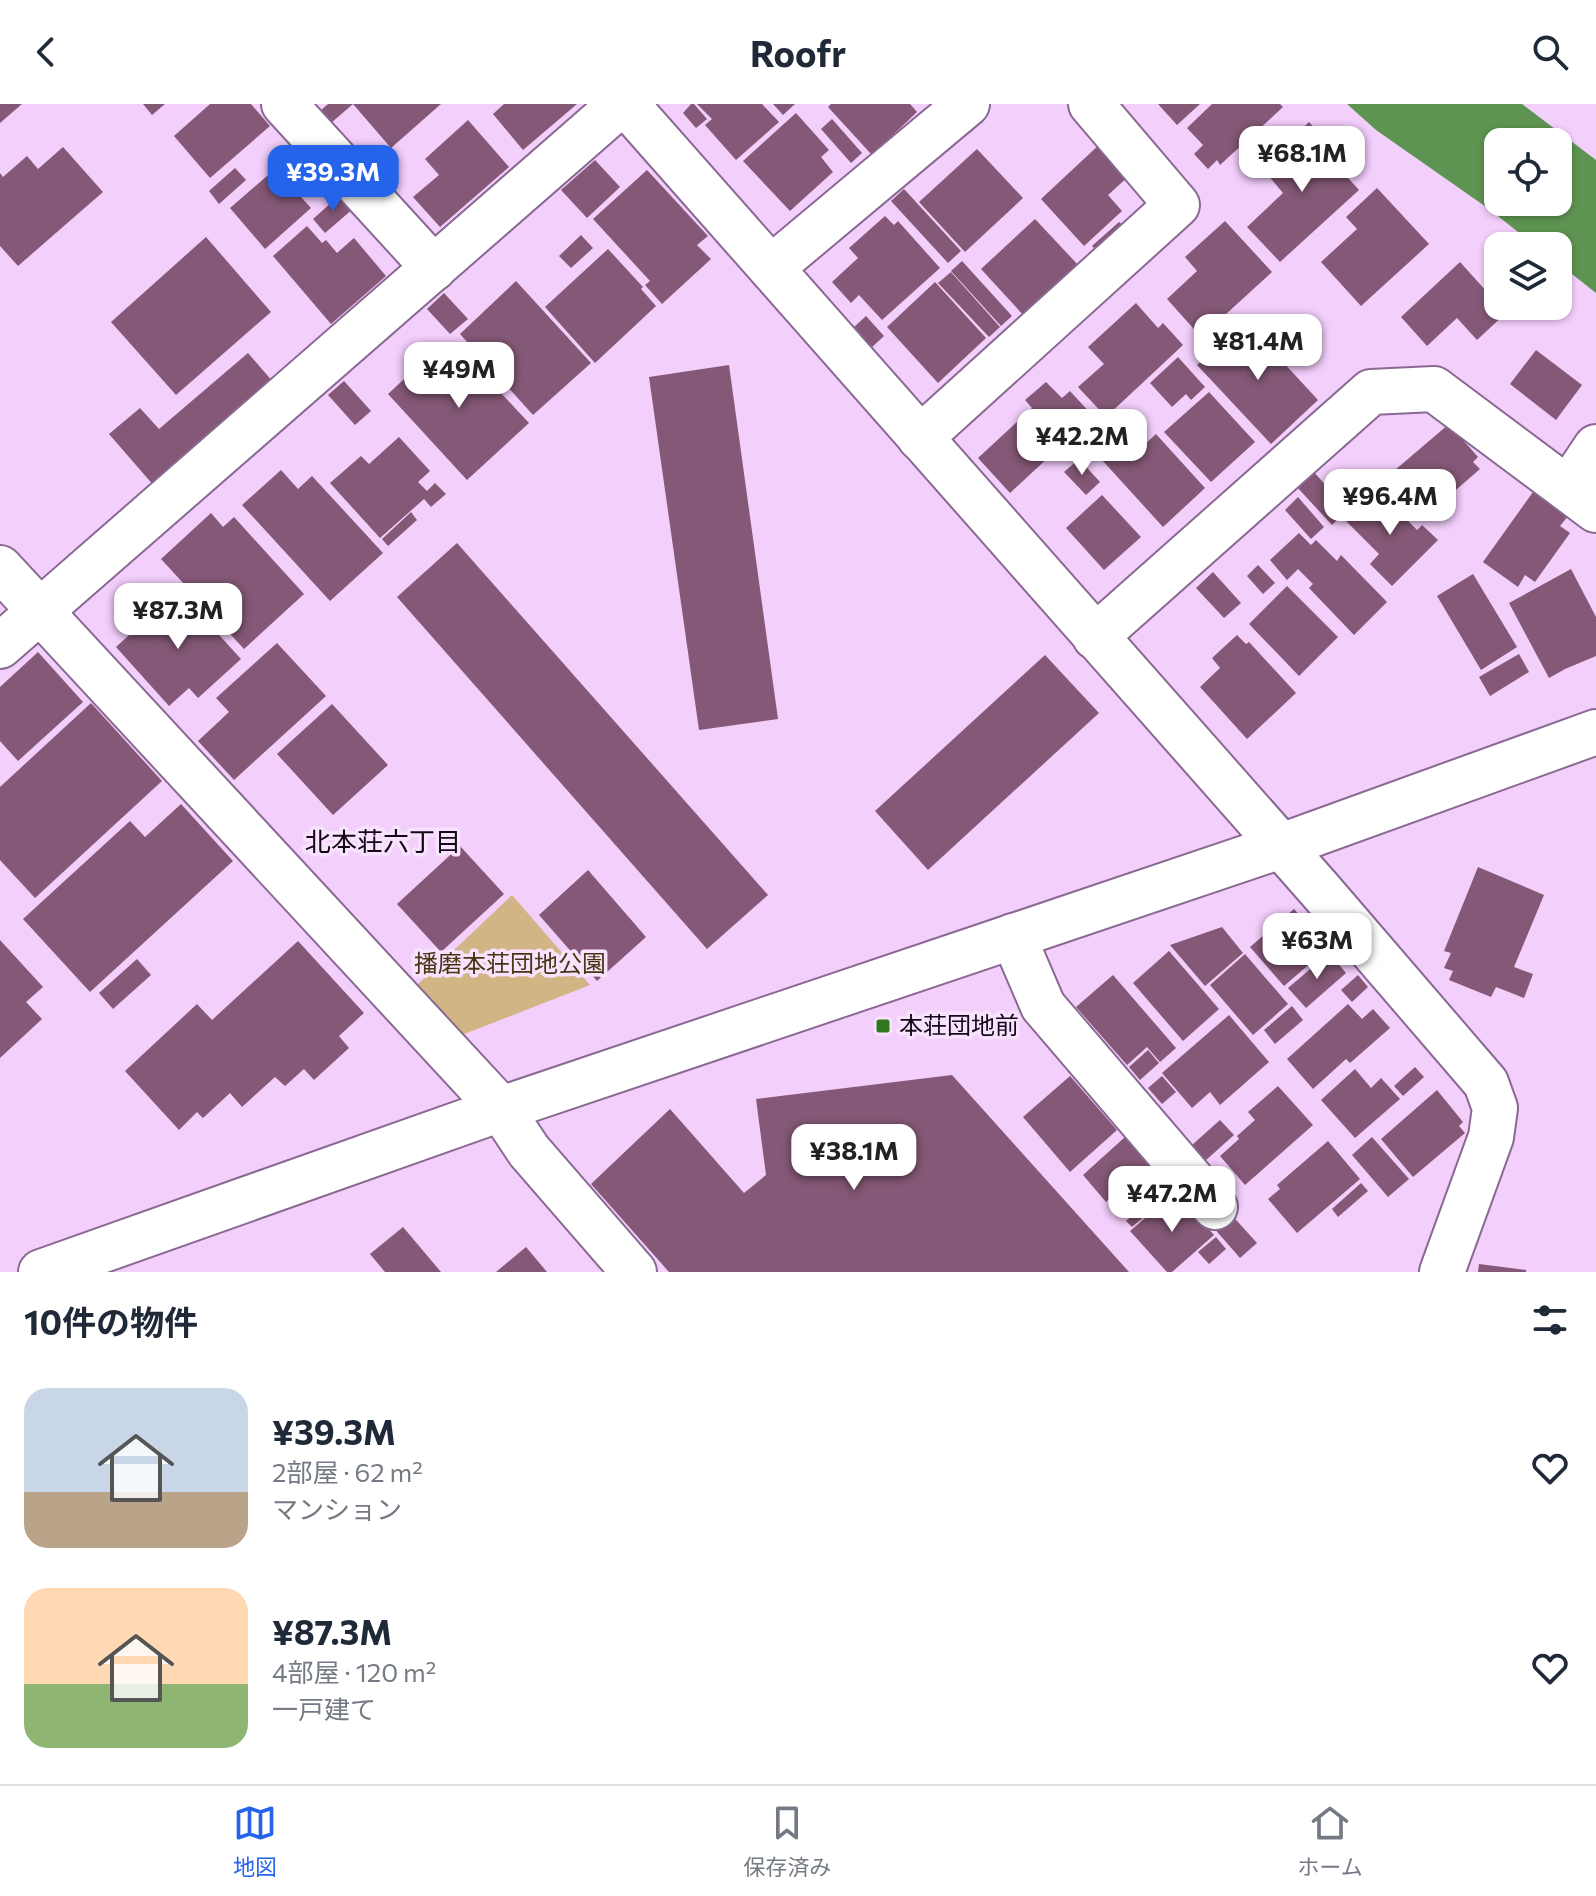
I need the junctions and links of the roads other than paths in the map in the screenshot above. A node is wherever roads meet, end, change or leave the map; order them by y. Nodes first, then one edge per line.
1 (284, 104) edge
2 (624, 104) edge
3 (967, 104) edge
4 (1091, 104) edge
5 (434, 268) junction
6 (771, 268) junction
7 (920, 438) junction
8 (1596, 447) edge
9 (1582, 500) edge
10 (0, 568) edge
11 (39, 611) junction
12 (1095, 637) junction
13 (0, 646) edge
14 (1596, 732) edge
15 (1281, 846) junction
16 (1013, 936) junction
17 (501, 1109) junction
18 (1215, 1207) dead end
19 (41, 1272) edge
20 (634, 1272) edge
21 (1442, 1272) edge

1 - 5 street
2 - 5 street
2 - 6 street
3 - 6 street
4 - 7 street
5 - 11 street
6 - 7 street
7 - 12 street
8 - 9 street
9 - 12 street
10 - 11 street
11 - 13 street
11 - 17 street
12 - 15 street
14 - 15 street
15 - 16 street
15 - 21 street
16 - 17 street
16 - 18 street
17 - 19 street
17 - 20 street

